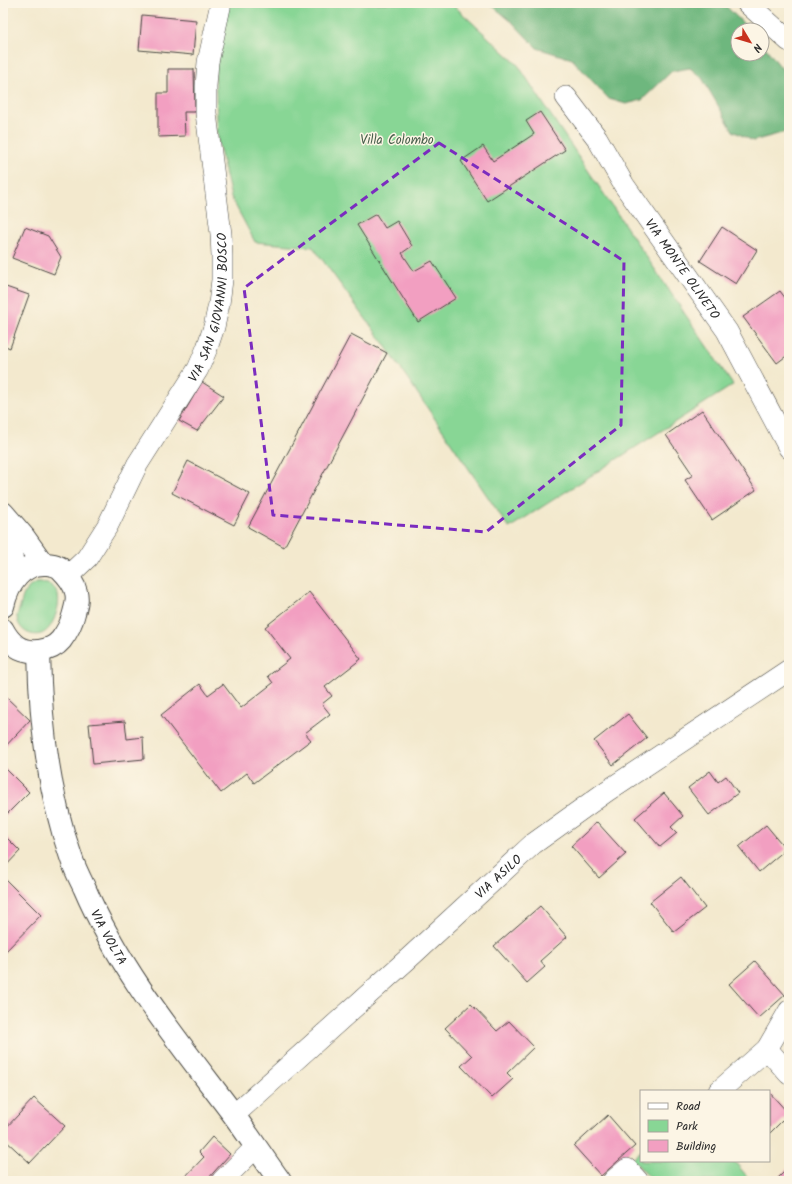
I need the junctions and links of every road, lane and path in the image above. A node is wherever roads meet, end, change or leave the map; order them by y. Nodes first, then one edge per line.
1 (221, 3) edge
2 (747, 3) edge
3 (789, 41) edge
4 (566, 97) dead end
5 (789, 448) edge
6 (3, 513) edge
7 (3, 518) edge
8 (43, 564) junction
9 (68, 576) junction
10 (16, 577) junction
11 (3, 606) edge
12 (4, 634) edge
13 (39, 651) junction
14 (789, 670) edge
15 (789, 1010) edge
16 (767, 1049) junction
17 (789, 1074) edge
18 (720, 1090) edge
19 (234, 1115) junction
20 (256, 1147) junction
21 (222, 1181) edge
22 (280, 1181) edge
23 (613, 1181) edge
24 (638, 1181) edge

1 - 9 street, VIA SAN GIOVANNI BOSCO
2 - 3 street
4 - 5 street, VIA MONTE OLIVETO
6 - 8 street
7 - 10 street
8 - 9 street
8 - 10 street
9 - 13 street
10 - 11 street
12 - 13 street
13 - 19 street, VIA VOLTA
14 - 19 street, VIA ASILO
15 - 16 street
16 - 17 street
16 - 18 street
19 - 20 street, VIA VOLTA
20 - 21 street
20 - 22 street, VIA VOLTA
23 - 24 street

